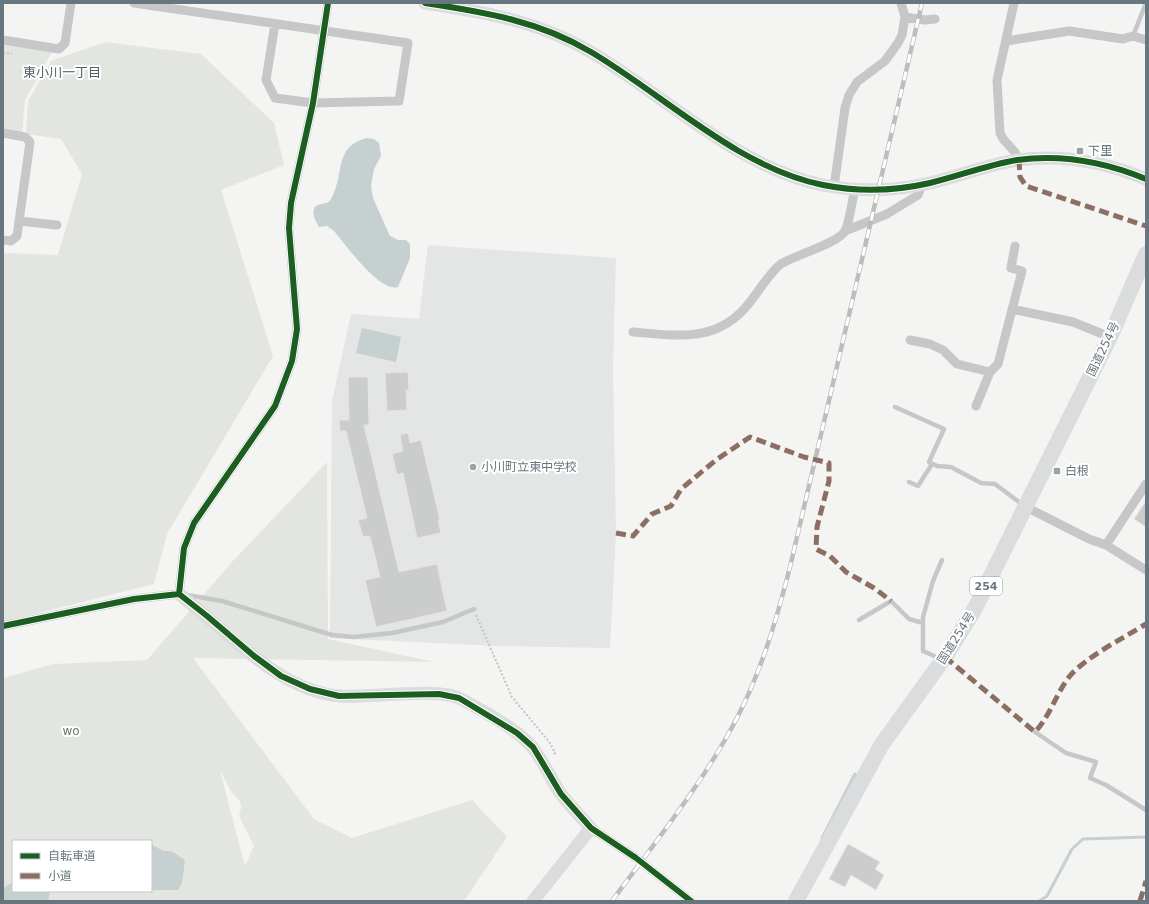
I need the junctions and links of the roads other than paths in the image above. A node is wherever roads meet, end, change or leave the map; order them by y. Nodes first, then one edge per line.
1 (71, 3) edge
2 (134, 3) edge
3 (328, 3) edge
4 (425, 3) edge
5 (901, 3) edge
6 (1014, 3) edge
7 (1146, 3) edge
8 (458, 5) edge
9 (905, 17) junction
10 (936, 19) dead end
11 (275, 24) junction
12 (324, 31) junction
13 (1133, 36) junction
14 (3, 40) edge
15 (1146, 40) edge
16 (1006, 41) junction
17 (313, 102) junction
18 (3, 134) edge
19 (1019, 160) junction
20 (1146, 179) edge
21 (922, 185) junction
22 (834, 187) junction
23 (855, 189) junction
24 (20, 221) junction
25 (57, 225) dead end
26 (845, 231) junction
27 (3, 240) edge
28 (1015, 246) dead end
29 (1146, 254) edge
30 (1141, 279) edge
31 (1012, 309) junction
32 (633, 332) dead end
33 (1110, 337) junction
34 (910, 340) dead end
35 (990, 372) junction
36 (976, 406) dead end
37 (895, 407) dead end
38 (932, 464) junction
39 (909, 482) dead end
40 (1146, 484) edge
41 (1026, 507) junction
42 (1106, 545) junction
43 (942, 560) dead end
44 (1146, 570) edge
45 (179, 594) junction
46 (474, 608) road end
47 (859, 620) dead end
48 (923, 623) junction
49 (3, 626) edge
50 (942, 660) junction
51 (1035, 732) dead end
52 (1146, 810) edge
53 (591, 828) junction
54 (533, 901) edge
55 (691, 901) edge
56 (796, 901) edge

1 - 14 street
2 - 11 street
3 - 12 street
4 - 8 street
5 - 9 street
6 - 16 street
7 - 13 lane
8 - 22 street
9 - 10 street
9 - 22 street
11 - 12 street
11 - 17 street
12 - 17 street
12 - 17 street
13 - 15 street
13 - 16 street
16 - 19 street
17 - 45 street
18 - 24 street
19 - 20 street
19 - 21 street
21 - 23 street
21 - 26 street
22 - 23 street
23 - 26 street
24 - 25 street
24 - 27 street
26 - 32 street
28 - 31 street
29 - 30 highway, 国道254号 / 254
30 - 33 highway, 国道254号 / 254
31 - 33 street
31 - 35 street
33 - 41 highway, 国道254号 / 254
34 - 35 street
35 - 36 street
37 - 38 lane
38 - 39 lane
38 - 41 lane
40 - 42 street
41 - 42 street
41 - 50 highway, 国道254号 / 254
42 - 44 street
43 - 48 lane
45 - 46 lane
45 - 49 street
45 - 53 street
47 - 48 lane
48 - 50 lane
50 - 56 highway, 国道254号 / 254
51 - 52 lane
53 - 54 street
53 - 55 street

